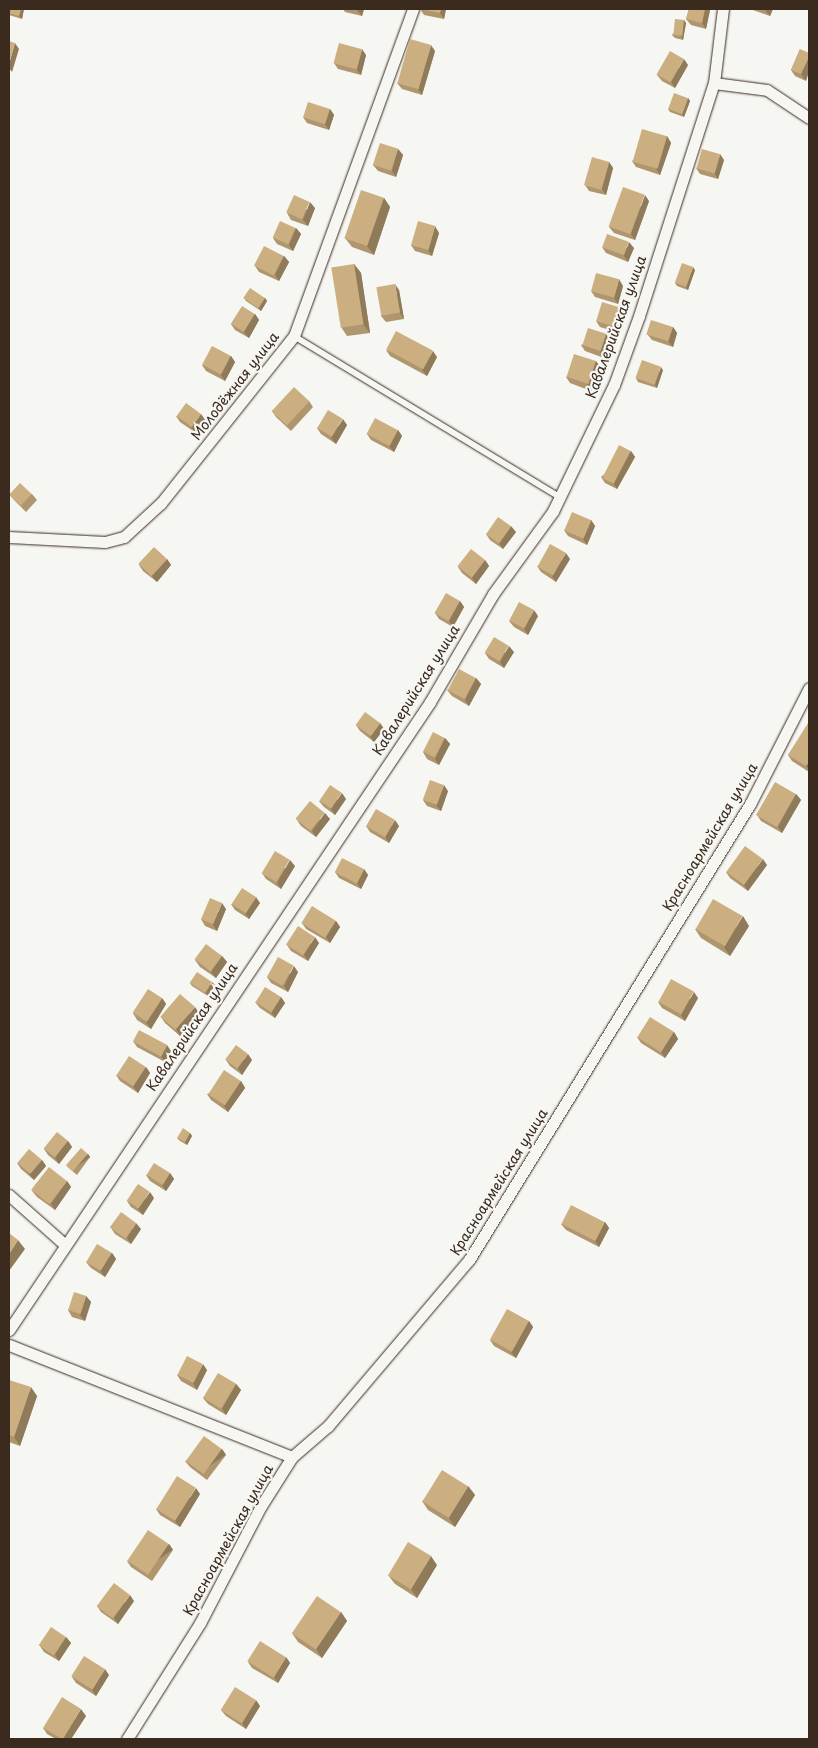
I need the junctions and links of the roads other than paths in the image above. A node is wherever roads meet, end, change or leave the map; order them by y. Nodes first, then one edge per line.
1 (413, 9) edge
2 (723, 9) edge
3 (714, 83) junction
4 (809, 118) edge
5 (294, 336) junction
6 (560, 497) junction
7 (9, 537) edge
8 (809, 688) edge
9 (9, 1195) edge
10 (64, 1244) junction
11 (9, 1330) edge
12 (9, 1345) edge
13 (292, 1457) junction
14 (127, 1739) edge

1 - 5 street, Молодёжная улица
2 - 3 street, Кавалерийская улица
3 - 4 street
3 - 6 street, Кавалерийская улица
5 - 6 lane
5 - 7 street, Молодёжная улица
6 - 10 street, Кавалерийская улица
8 - 13 street, Красноармейская улица
9 - 10 street
10 - 11 street, Кавалерийская улица
12 - 13 street
13 - 14 street, Красноармейская улица

